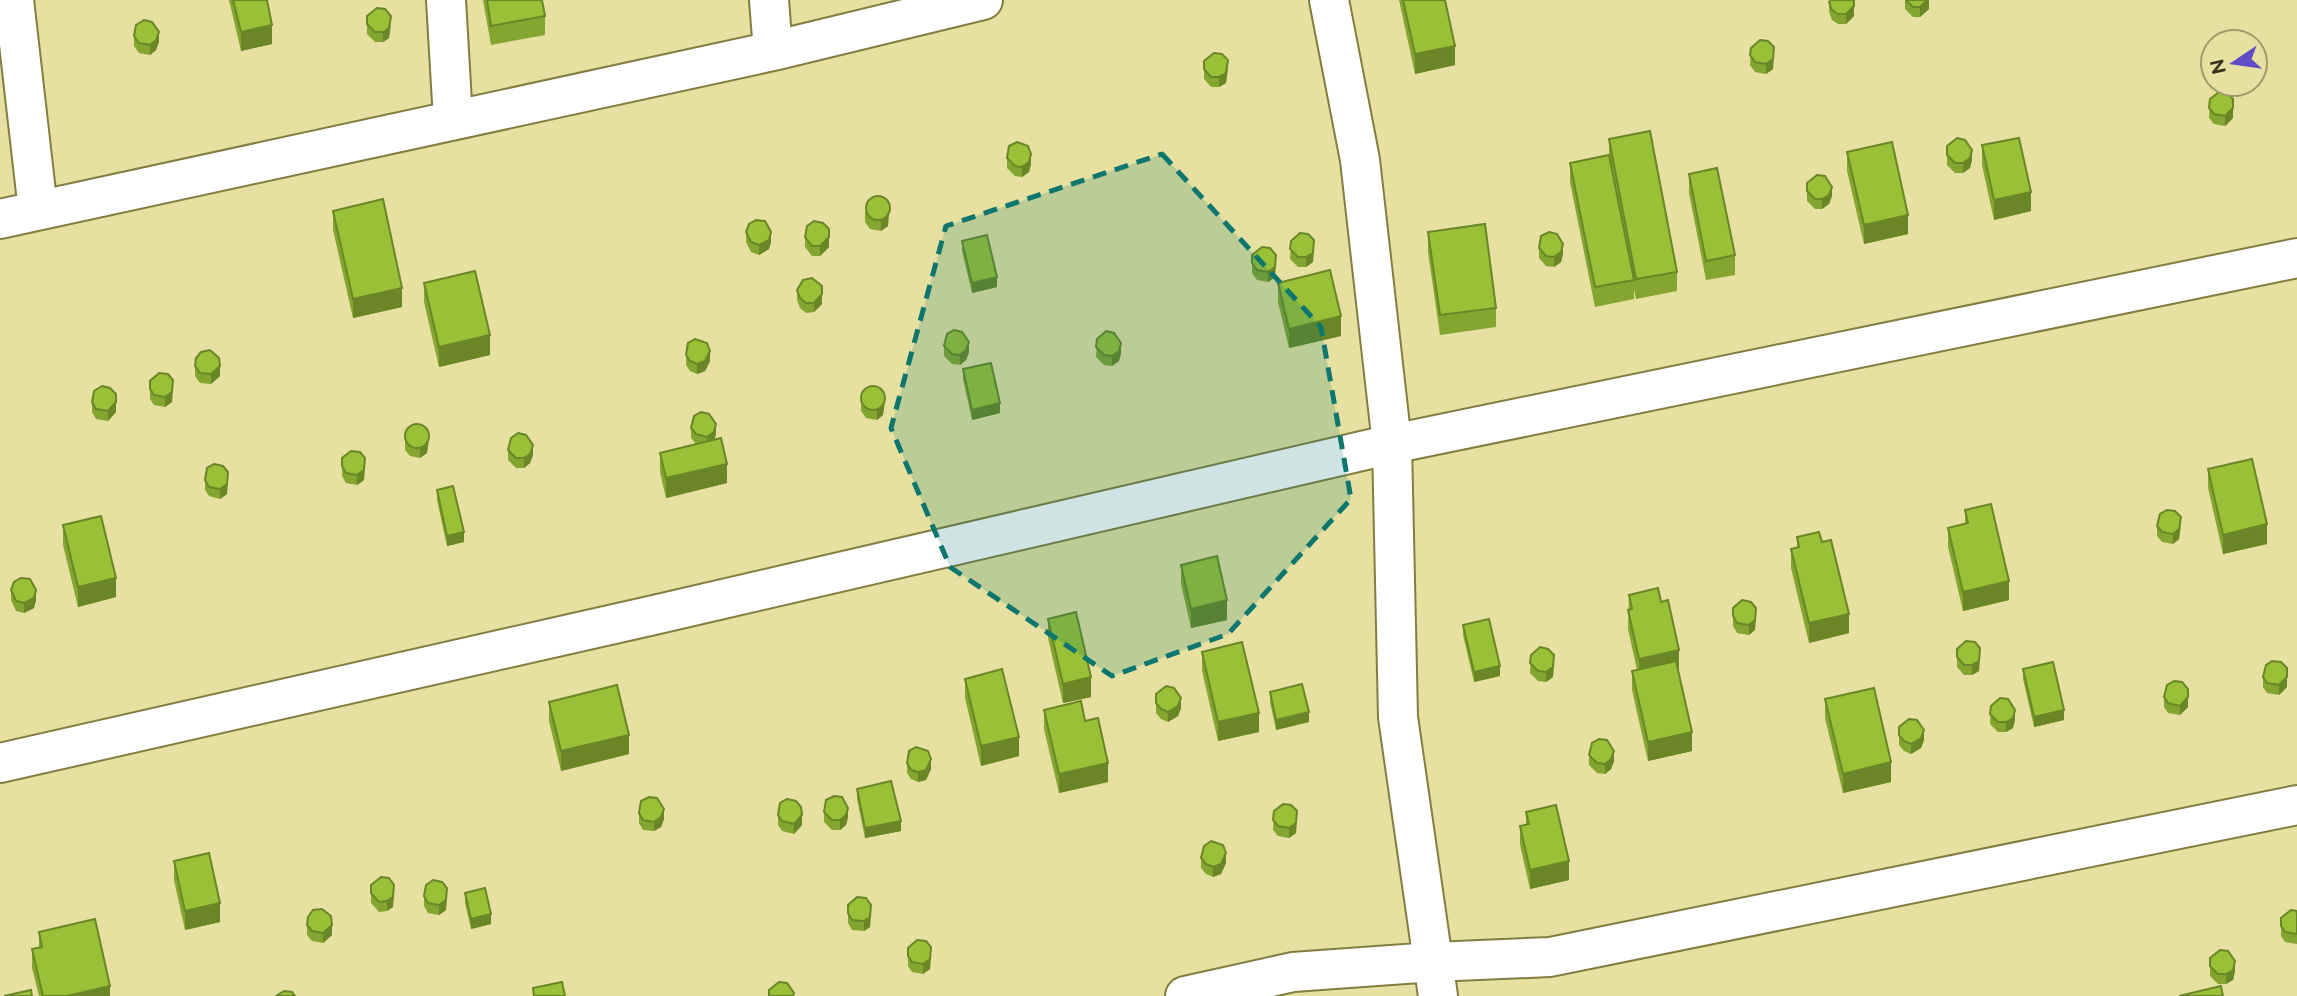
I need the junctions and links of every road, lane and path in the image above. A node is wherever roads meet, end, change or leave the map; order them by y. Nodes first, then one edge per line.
1 (14, 0) edge
2 (446, 0) edge
3 (769, 0) edge
4 (983, 0) edge
5 (1329, 0) edge
6 (773, 51) junction
7 (453, 120) junction
8 (38, 210) junction
9 (0, 219) edge
10 (2297, 258) edge
11 (1392, 444) junction
12 (0, 763) edge
13 (2297, 805) edge
14 (1435, 979) edge
15 (1185, 996) edge

1 - 8 street
2 - 7 street
3 - 6 street
4 - 6 street
5 - 11 street
6 - 7 street
7 - 8 street
8 - 9 street
10 - 11 street
11 - 12 street
11 - 14 street
13 - 14 street
14 - 15 street

